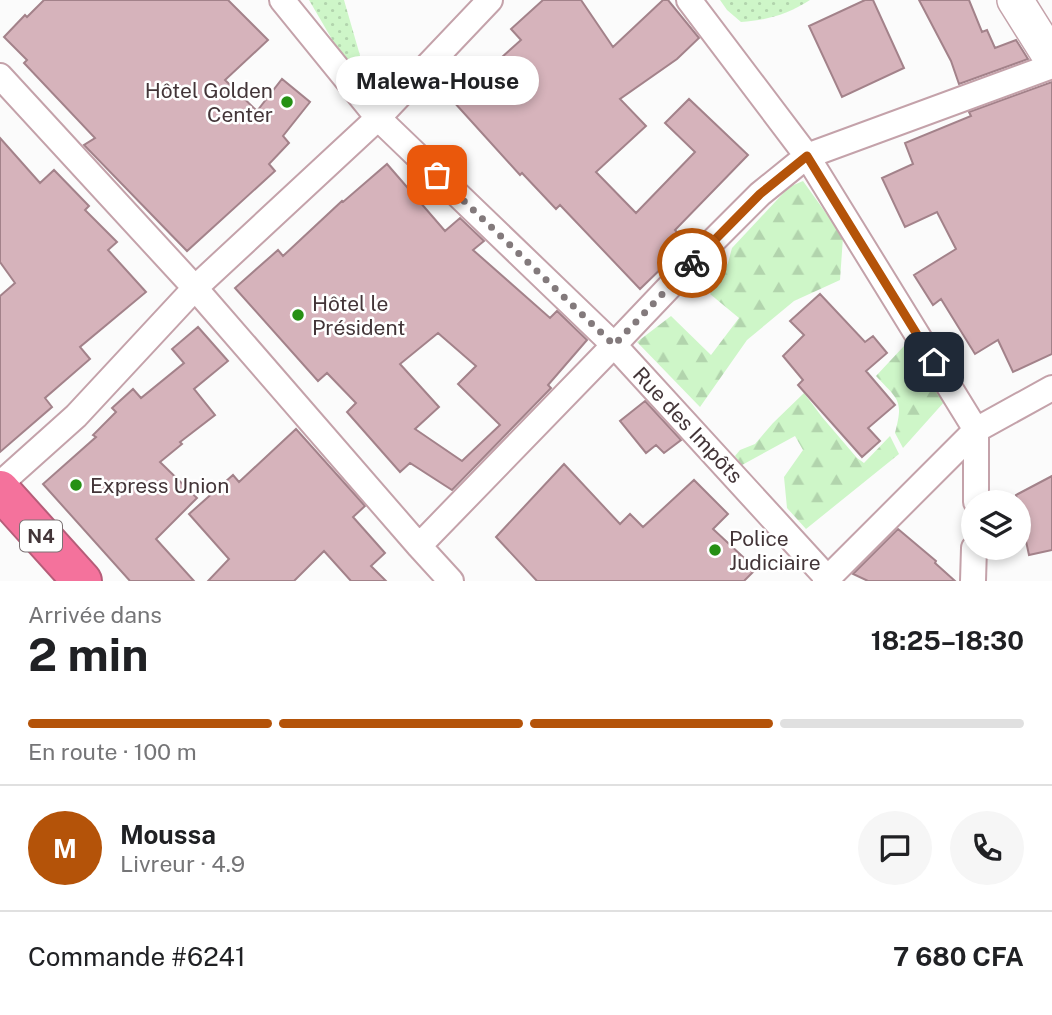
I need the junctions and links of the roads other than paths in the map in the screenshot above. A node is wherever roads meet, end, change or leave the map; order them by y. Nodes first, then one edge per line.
1 (282, 0) edge
2 (490, 0) edge
3 (689, 0) edge
4 (1015, 0) edge
5 (1052, 59) edge
6 (1052, 66) edge
7 (0, 76) edge
8 (378, 118) junction
9 (807, 156) junction
10 (195, 288) junction
11 (614, 345) junction
12 (1052, 388) edge
13 (976, 430) junction
14 (0, 484) edge
15 (0, 490) edge
16 (976, 490) edge
17 (0, 514) edge
18 (419, 546) junction
19 (974, 560) edge
20 (828, 580) edge
21 (58, 581) edge
22 (82, 581) edge
23 (452, 581) edge
24 (973, 581) edge

1 - 8 street, Rue des Impôts
2 - 8 street
3 - 9 street
4 - 5 street
6 - 9 street
7 - 10 street
8 - 10 street
8 - 11 street, Rue des Impôts
9 - 11 street
9 - 13 street
10 - 14 street
10 - 18 street
11 - 18 street
11 - 20 street, Rue des Impôts
12 - 13 street
13 - 16 street
13 - 20 street
15 - 22 highway, N4
17 - 21 highway, N4
18 - 23 street
19 - 24 street

